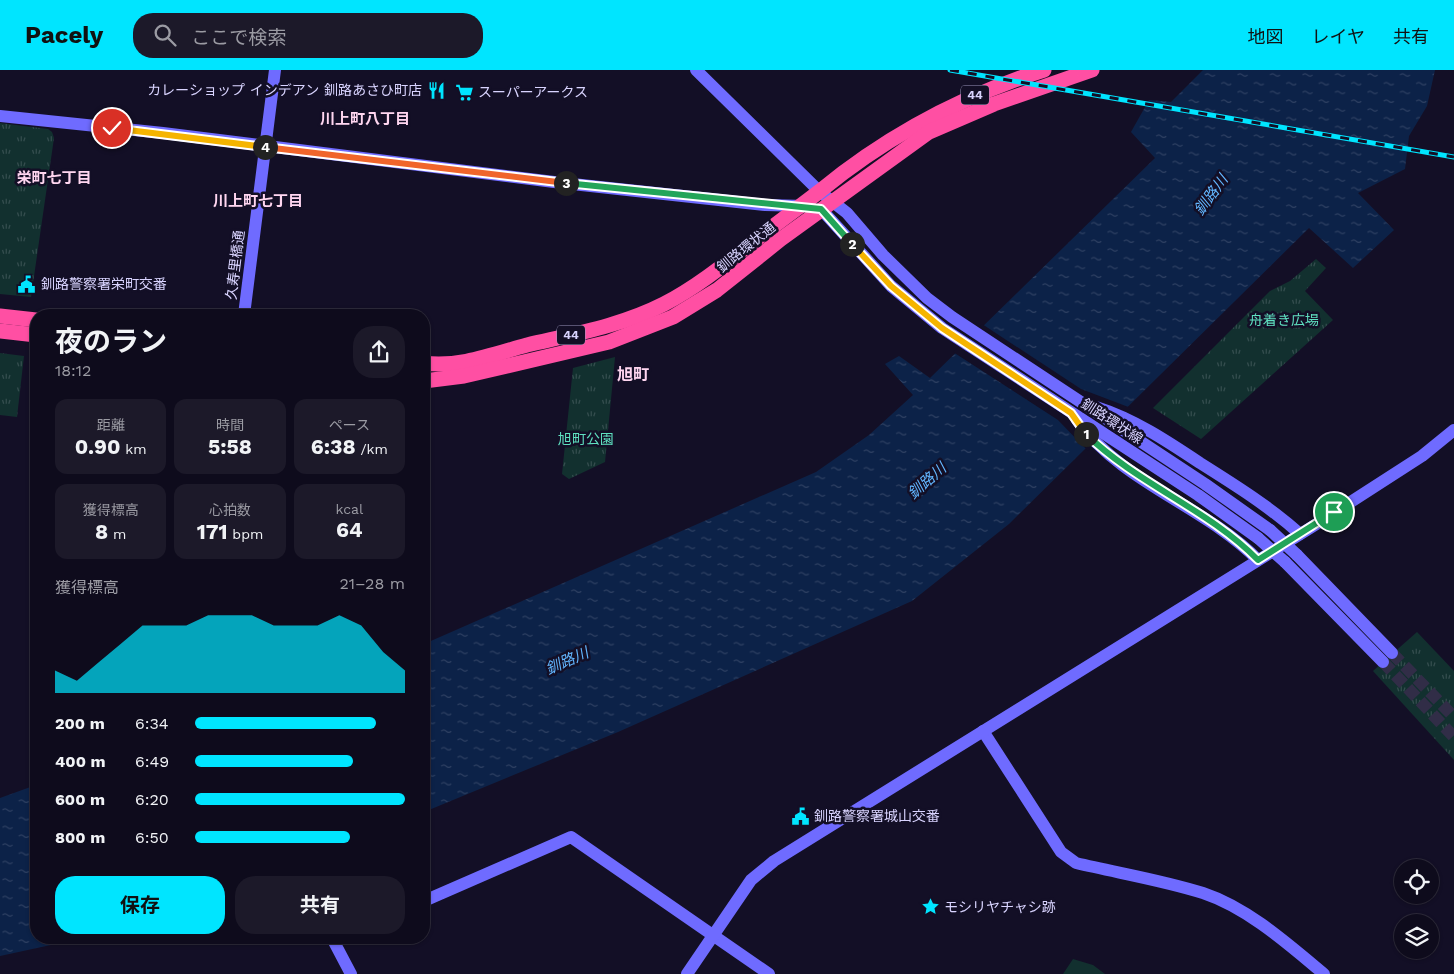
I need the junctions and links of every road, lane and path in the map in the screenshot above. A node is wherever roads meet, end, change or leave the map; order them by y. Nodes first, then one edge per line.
1 (275, 70) edge
2 (696, 70) edge
3 (1044, 70) edge
4 (1092, 70) edge
5 (0, 116) edge
6 (266, 147) junction
7 (820, 191) junction
8 (827, 205) junction
9 (802, 206) junction
10 (245, 309) edge
11 (0, 316) edge
12 (30, 319) edge
13 (0, 331) edge
14 (30, 334) edge
15 (430, 363) edge
16 (430, 379) edge
17 (1081, 402) junction
18 (1071, 413) junction
19 (1454, 430) edge
20 (1300, 534) junction
21 (1258, 560) junction
22 (1392, 653) tunnel mouth
23 (1383, 662) tunnel mouth
24 (983, 731) junction
25 (430, 898) edge
26 (714, 936) junction
27 (338, 944) edge
28 (351, 974) edge
29 (687, 974) edge
30 (769, 974) edge
31 (1324, 974) edge

1 - 6 street, 久寿里橋通
2 - 7 street
3 - 7 highway, 釧路環状通 / 44
4 - 8 highway, 釧路環状通 / 44
5 - 6 street
6 - 9 street
6 - 10 street, 久寿里橋通
7 - 8 street
7 - 9 highway, 釧路環状通 / 44
8 - 9 street
8 - 16 highway, 釧路環状通 / 44
8 - 17 street, 釧路環状線
8 - 18 street, 釧路環状線
9 - 15 highway, 釧路環状通 / 44
11 - 12 highway
13 - 14 highway
17 - 20 street
17 - 22 street, 釧路環状線, bridge
18 - 21 street
18 - 23 street, 釧路環状線, bridge
19 - 20 street
20 - 21 street
21 - 24 street
24 - 26 street
24 - 31 street
25 - 26 street
26 - 29 street
26 - 30 street
27 - 28 street

